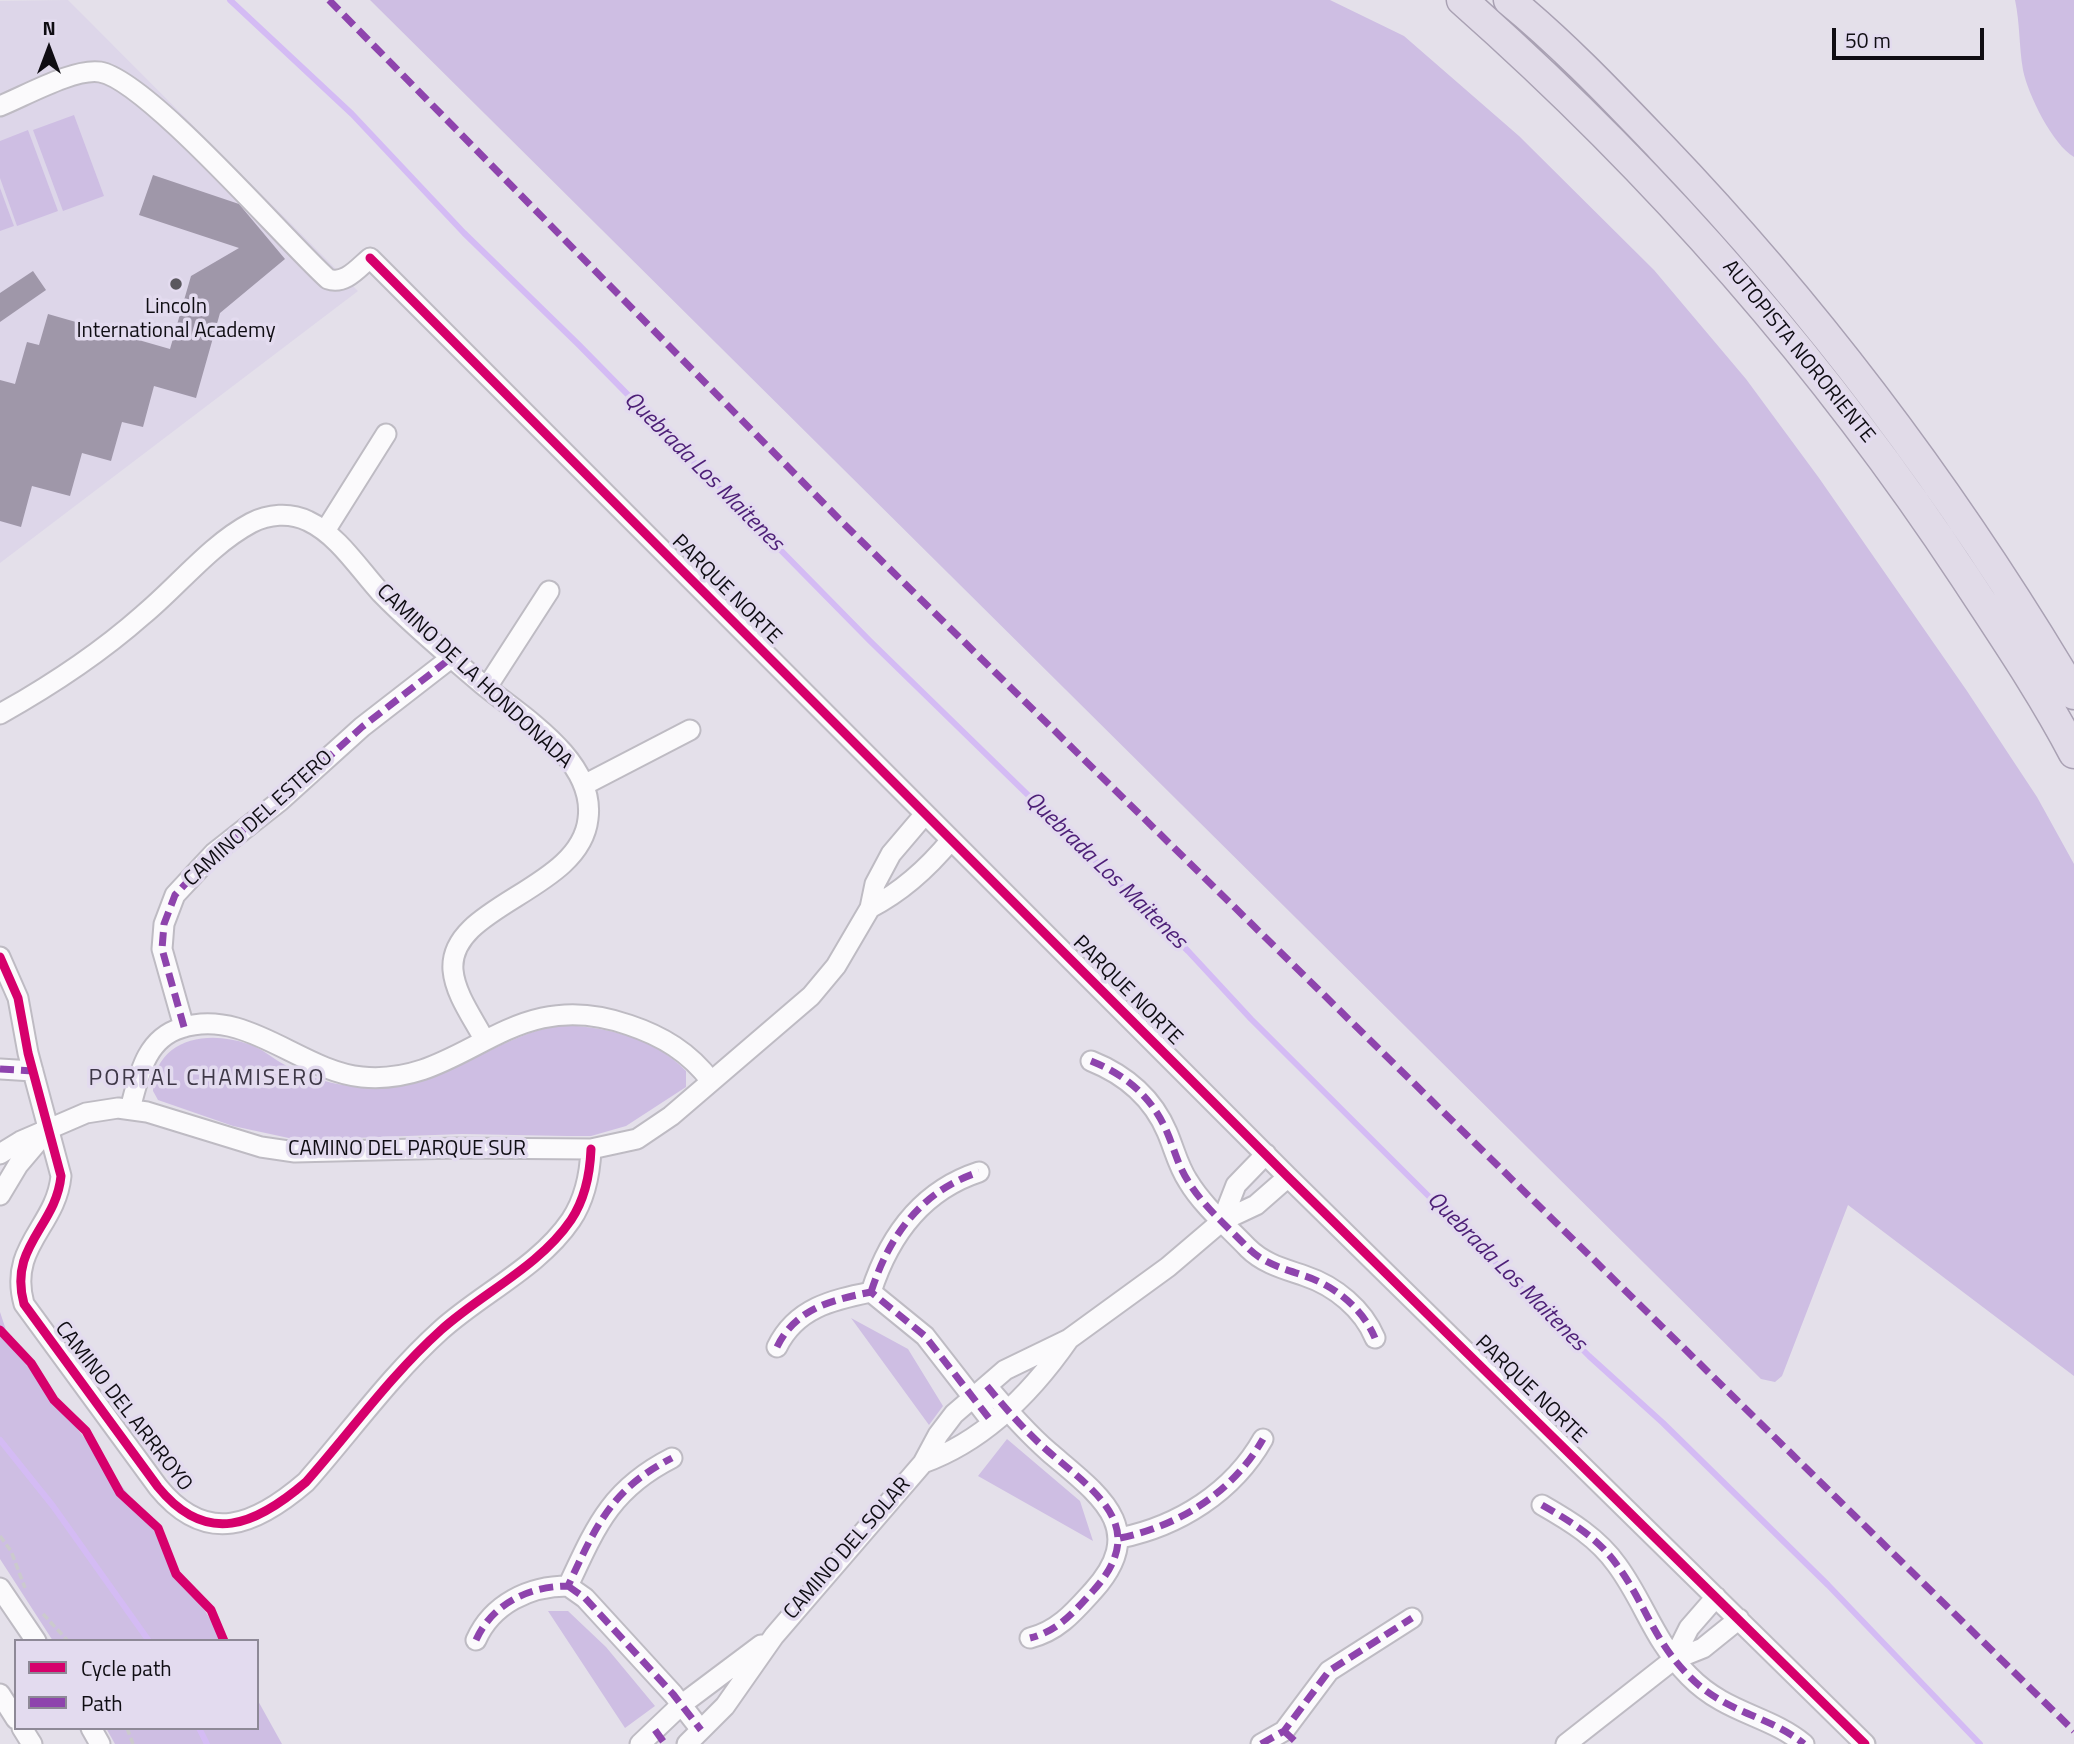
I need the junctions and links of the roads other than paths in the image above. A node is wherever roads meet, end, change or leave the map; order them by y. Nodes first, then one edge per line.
1 (1443, 0) edge
2 (1462, 0) edge
3 (1512, 2) edge
4 (1517, 48) junction
5 (0, 106) edge
6 (386, 434) dead end
7 (325, 531) junction
8 (549, 591) dead end
9 (452, 658) junction
10 (487, 687) junction
11 (2074, 694) edge
12 (0, 714) edge
13 (690, 730) dead end
14 (2074, 753) edge
15 (584, 785) junction
16 (925, 814) junction
17 (951, 839) junction
18 (870, 908) junction
19 (0, 957) edge
20 (184, 1027) junction
21 (484, 1039) junction
22 (1091, 1061) dead end
23 (0, 1069) edge
24 (33, 1071) junction
25 (711, 1080) junction
26 (130, 1108) junction
27 (49, 1129) junction
28 (591, 1149) junction
29 (0, 1154) edge
30 (1266, 1154) junction
31 (979, 1172) dead end
32 (1288, 1177) junction
33 (0, 1195) edge
34 (1222, 1221) junction
35 (871, 1292) junction
36 (1375, 1338) dead end
37 (1069, 1339) junction
38 (777, 1346) dead end
39 (980, 1392) junction
40 (1000, 1416) junction
41 (1263, 1439) dead end
42 (673, 1458) dead end
43 (923, 1464) junction
44 (1542, 1505) dead end
45 (1120, 1538) junction
46 (568, 1586) junction
47 (0, 1588) edge
48 (1716, 1597) junction
49 (1412, 1618) dead end
50 (1739, 1619) junction
51 (774, 1636) junction
52 (1030, 1638) dead end
53 (35, 1639) edge
54 (476, 1640) dead end
55 (1673, 1660) junction
56 (0, 1694) edge
57 (681, 1705) junction
58 (14, 1716) edge
59 (694, 1737) edge
60 (1291, 1737) edge
61 (653, 1740) edge
62 (1261, 1744) edge
63 (1566, 1744) edge
64 (1804, 1744) edge
65 (1865, 1744) edge

1 - 4 highway
2 - 4 highway, AUTOPISTA NORORIENTE
3 - 11 highway, AUTOPISTA NORORIENTE
4 - 14 highway, AUTOPISTA NORORIENTE
5 - 16 street, PARQUE NORTE
6 - 7 street
7 - 9 street, CAMINO DE LA HONDONADA
7 - 12 street, CAMINO DE LA HONDONADA
8 - 10 street
9 - 10 street, CAMINO DE LA HONDONADA
9 - 20 street, CAMINO DEL ESTERO
10 - 15 street, CAMINO DE LA HONDONADA
13 - 15 street
15 - 21 street, CAMINO DE LA HONDONADA
16 - 17 street, PARQUE NORTE
16 - 18 street
17 - 18 street
17 - 30 street, PARQUE NORTE
18 - 25 street, CAMINO DEL PARQUE SUR
19 - 24 street, CAMINO DEL ARRROYO
20 - 21 street
20 - 26 street
21 - 25 street
22 - 34 street
23 - 24 street
24 - 27 street, CAMINO DEL ARRROYO
25 - 28 street, CAMINO DEL PARQUE SUR
26 - 27 street, CAMINO DEL PARQUE SUR
26 - 28 street, CAMINO DEL PARQUE SUR
27 - 28 street, CAMINO DEL ARRROYO
27 - 29 street, CAMINO DEL PARQUE SUR
27 - 33 street
30 - 32 street, PARQUE NORTE
30 - 34 street, CAMINO DEL SOLAR
31 - 35 street
32 - 34 street, CAMINO DEL SOLAR
32 - 48 street, PARQUE NORTE
34 - 36 street
34 - 37 street, CAMINO DEL SOLAR
35 - 38 street
35 - 39 street
37 - 39 street, CAMINO DEL SOLAR
37 - 40 street, CAMINO DEL SOLAR
39 - 40 street
39 - 43 street, CAMINO DEL SOLAR
40 - 43 street, CAMINO DEL SOLAR
40 - 45 street
41 - 45 street
42 - 46 street
43 - 51 street, CAMINO DEL SOLAR
44 - 55 street
45 - 52 street
46 - 54 street
46 - 57 street, CAMINO DEL SOLAR
47 - 53 street
48 - 50 street, PARQUE NORTE
48 - 55 street
49 - 60 street
50 - 55 street
50 - 65 street, PARQUE NORTE
51 - 57 street, CAMINO DEL SOLAR
51 - 59 street, CAMINO DEL SOLAR
55 - 63 street
55 - 64 street
56 - 58 street
57 - 59 street, CAMINO DEL SOLAR
57 - 61 street, CAMINO DEL SOLAR
60 - 62 street

